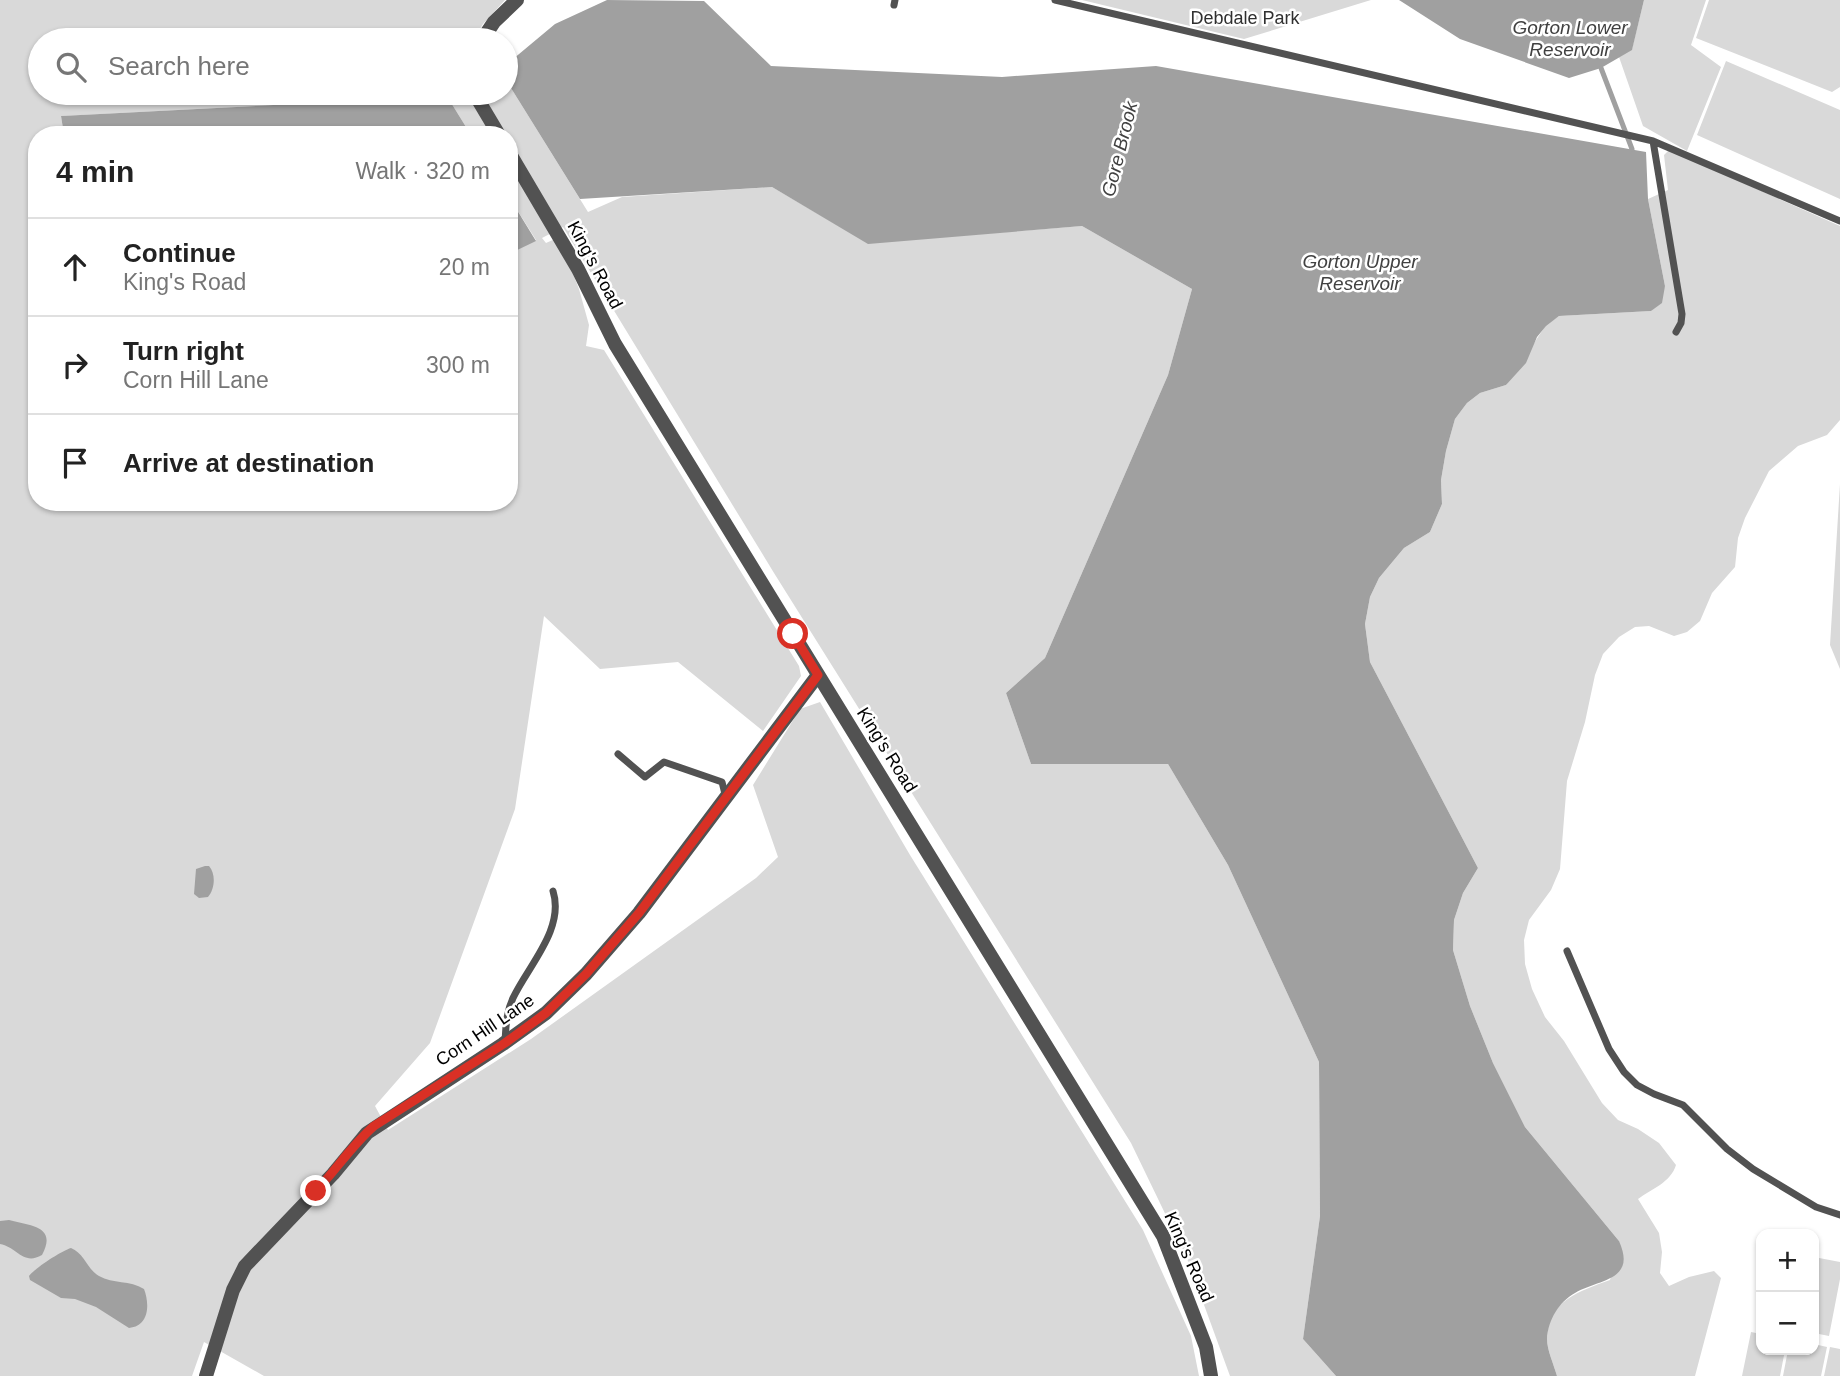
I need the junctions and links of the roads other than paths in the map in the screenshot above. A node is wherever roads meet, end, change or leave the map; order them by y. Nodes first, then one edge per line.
1 (517, 0) edge
2 (1055, 0) edge
3 (490, 28) edge
4 (481, 105) edge
5 (494, 126) edge
6 (1653, 141) junction
7 (518, 167) edge
8 (1840, 221) edge
9 (1676, 332) dead end
10 (818, 675) junction
11 (618, 754) dead end
12 (726, 799) junction
13 (553, 891) dead end
14 (1566, 951) dead end
15 (505, 1043) junction
16 (1840, 1214) edge
17 (206, 1376) edge
18 (1211, 1376) edge

1 - 3 street
2 - 6 lane
4 - 5 street
6 - 8 lane
6 - 9 lane
7 - 10 street, King's Road
10 - 12 street, Corn Hill Lane
10 - 18 street, King's Road
11 - 12 lane
12 - 15 street, Corn Hill Lane
13 - 15 lane
14 - 16 lane
15 - 17 street, Corn Hill Lane

